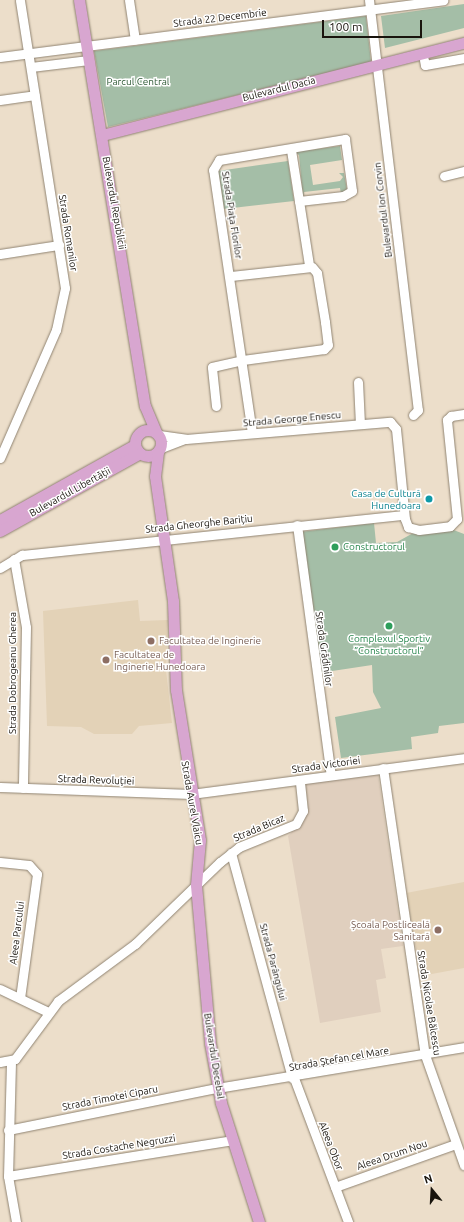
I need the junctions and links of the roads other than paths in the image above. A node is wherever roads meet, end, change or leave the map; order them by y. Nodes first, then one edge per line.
1 (20, 0) edge
2 (78, 0) edge
3 (129, 0) edge
4 (369, 0) edge
5 (443, 0) edge
6 (370, 10) junction
7 (135, 40) junction
8 (86, 47) junction
9 (463, 49) edge
10 (29, 53) junction
11 (0, 58) edge
12 (89, 60) junction
13 (424, 60) dead end
14 (376, 64) junction
15 (31, 67) junction
16 (35, 95) junction
17 (0, 100) edge
18 (102, 135) junction
19 (291, 150) junction
20 (464, 171) edge
21 (444, 176) dead end
22 (298, 201) junction
23 (59, 245) junction
24 (0, 254) edge
25 (309, 266) junction
26 (231, 276) junction
27 (243, 360) junction
28 (358, 382) dead end
29 (145, 406) junction
30 (216, 406) dead end
31 (464, 414) edge
32 (413, 415) dead end
33 (360, 424) junction
34 (158, 433) junction
35 (252, 433) junction
36 (186, 438) junction
37 (139, 447) junction
38 (160, 450) junction
39 (0, 458) edge
40 (155, 476) junction
41 (404, 515) junction
42 (0, 520) edge
43 (461, 521) edge
44 (297, 525) junction
45 (0, 531) edge
46 (165, 538) junction
47 (14, 559) junction
48 (0, 568) edge
49 (464, 758) edge
50 (383, 768) junction
51 (331, 775) junction
52 (300, 780) junction
53 (0, 787) edge
54 (23, 788) junction
55 (191, 794) junction
56 (231, 853) junction
57 (0, 862) edge
58 (196, 885) junction
59 (0, 989) edge
60 (20, 998) junction
61 (48, 1012) junction
62 (464, 1047) edge
63 (425, 1055) junction
64 (0, 1062) edge
65 (11, 1062) junction
66 (293, 1078) junction
67 (217, 1088) junction
68 (8, 1130) junction
69 (233, 1140) junction
70 (456, 1144) junction
71 (464, 1165) edge
72 (5, 1181) edge
73 (335, 1186) junction
74 (16, 1222) edge
75 (259, 1222) edge
76 (348, 1222) edge

1 - 10 street, Strada Romanilor
2 - 8 main road, Bulevardul Republicii
3 - 7 street
4 - 6 street, Bulevardul Ion Corvin
5 - 6 street, Strada 22 Decembrie
6 - 7 street, Strada 22 Decembrie
6 - 14 street, Bulevardul Ion Corvin
7 - 8 street, Strada 22 Decembrie
8 - 10 street, Strada 22 Decembrie
8 - 12 main road, Bulevardul Republicii
9 - 13 street
9 - 14 main road, Bulevardul Dacia
10 - 11 street, Strada 22 Decembrie
10 - 15 street, Strada Romanilor
12 - 15 street
12 - 18 main road, Bulevardul Republicii
14 - 18 main road, Bulevardul Dacia
14 - 32 street, Bulevardul Ion Corvin
15 - 16 street, Strada Romanilor
16 - 17 street
16 - 23 street, Strada Romanilor
18 - 29 main road, Bulevardul Republicii
19 - 22 street
19 - 22 street, Strada Piața Florilor
19 - 26 street, Strada Piața Florilor
20 - 21 street
22 - 25 street
23 - 24 street
23 - 39 street, Strada Romanilor
25 - 26 street
25 - 27 street
26 - 27 street, Strada Piața Florilor
27 - 30 street
27 - 35 street, Strada Piața Florilor
28 - 33 street
29 - 34 main road, Bulevardul Republicii
29 - 37 main road, Bulevardul Republicii
31 - 43 street
33 - 35 street, Strada George Enescu
33 - 41 street, Strada George Enescu
34 - 36 street, Strada George Enescu
34 - 37 main road
34 - 38 main road, Bulevardul Republicii
35 - 36 street, Strada George Enescu
36 - 38 street, Strada George Enescu
37 - 38 main road
37 - 40 main road, Strada Aurel Vlaicu
37 - 42 main road, Bulevardul Libertății
37 - 45 main road, Bulevardul Libertății
38 - 40 main road, Strada Aurel Vlaicu
40 - 46 main road, Strada Aurel Vlaicu
41 - 43 street
41 - 44 street, Strada Gheorghe Barițiu
44 - 46 street, Strada Gheorghe Barițiu
44 - 51 street, Strada Grădinilor
46 - 47 street, Strada Gheorghe Barițiu
46 - 55 main road, Strada Aurel Vlaicu
47 - 48 street, Strada Gheorghe Barițiu
47 - 54 street, Strada Dobrogeanu Gherea
49 - 50 street, Strada Victoriei
50 - 51 street, Strada Victoriei
50 - 63 street, Strada Nicolae Bălcescu
51 - 52 street, Strada Victoriei
52 - 55 street, Strada Victoriei
52 - 56 street, Strada Bicaz
53 - 54 street, Strada Revoluției
54 - 55 street, Strada Revoluției
55 - 58 main road, Strada Aurel Vlaicu
56 - 58 street, Strada Bicaz
56 - 66 street, Strada Parângului
57 - 60 street, Aleea Parcului
58 - 61 street
58 - 67 main road, Bulevardul Decebal
59 - 60 street
60 - 61 street
61 - 65 street
62 - 63 street, Strada Ștefan cel Mare
63 - 66 street, Strada Ștefan cel Mare
63 - 70 street, Strada Nicolae Bălcescu
64 - 65 street
65 - 68 street
66 - 67 street, Strada Ștefan cel Mare
66 - 73 street, Aleea Obor
67 - 68 street, Strada Timotei Ciparu
67 - 69 main road, Bulevardul Decebal
68 - 72 street
69 - 72 street, Strada Costache Negruzzi
69 - 75 main road, Bulevardul Decebal
70 - 71 street, Strada Nicolae Bălcescu
70 - 73 street, Aleea Drum Nou
72 - 74 street
73 - 76 street, Aleea Obor

